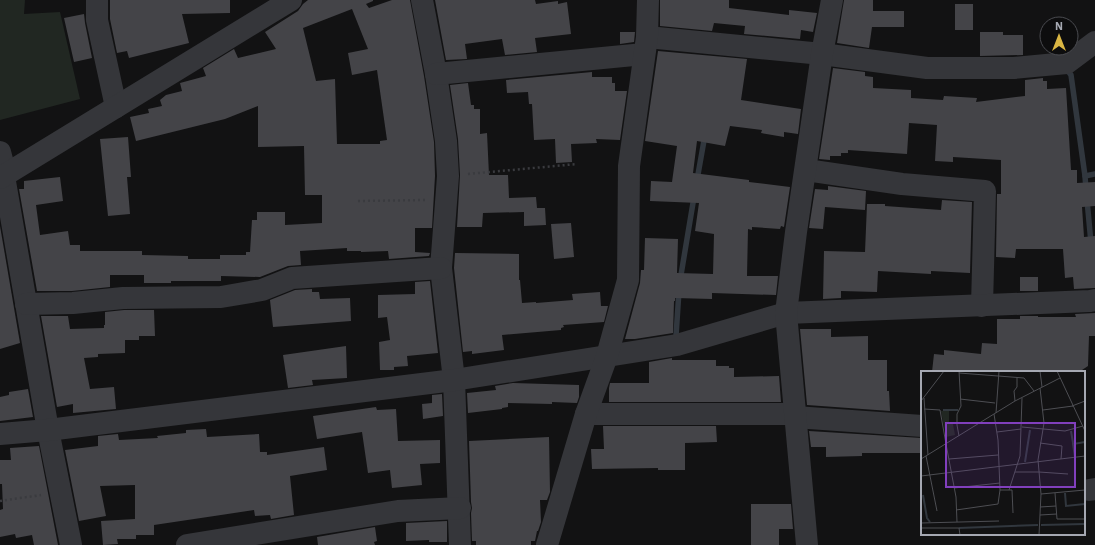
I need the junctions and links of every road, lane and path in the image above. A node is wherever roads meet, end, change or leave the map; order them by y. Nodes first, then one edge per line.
1 (97, 0) edge
2 (291, 0) edge
3 (422, 0) edge
4 (648, 0) edge
5 (832, 0) edge
6 (1095, 42) edge
7 (645, 45) junction
8 (822, 54) junction
9 (436, 74) junction
10 (116, 108) junction
11 (0, 152) edge
12 (576, 164) dead end
13 (806, 170) junction
14 (3, 176) edge
15 (448, 176) junction
16 (446, 200) junction
17 (358, 201) dead end
18 (441, 268) junction
19 (1095, 300) edge
20 (26, 304) junction
21 (982, 306) junction
22 (786, 313) junction
23 (607, 356) junction
24 (454, 380) junction
25 (586, 414) junction
26 (795, 416) junction
27 (921, 426) edge
28 (48, 430) junction
29 (0, 434) edge
30 (60, 492) junction
31 (0, 501) edge
32 (460, 508) junction
33 (258, 539) edge
34 (70, 545) edge
35 (187, 545) edge
36 (460, 545) edge
37 (547, 545) edge
38 (808, 545) edge

1 - 10 street
2 - 10 street
3 - 9 street
4 - 7 street
5 - 8 street
6 - 8 street
7 - 8 street
7 - 9 street
7 - 23 street
8 - 13 street
9 - 15 street
10 - 14 street
11 - 14 street
12 - 15 path
13 - 21 street
13 - 22 street
14 - 20 street
15 - 16 street
16 - 17 path
16 - 18 street
18 - 20 street
18 - 24 street
19 - 21 street
20 - 28 street
21 - 22 street
22 - 23 street
22 - 26 street
23 - 24 street
23 - 25 street
24 - 28 street
24 - 32 street
25 - 26 street
25 - 37 street
26 - 27 street
26 - 38 street
28 - 29 street
28 - 30 street
30 - 31 path
30 - 34 street
32 - 33 street
32 - 36 street
33 - 35 street

